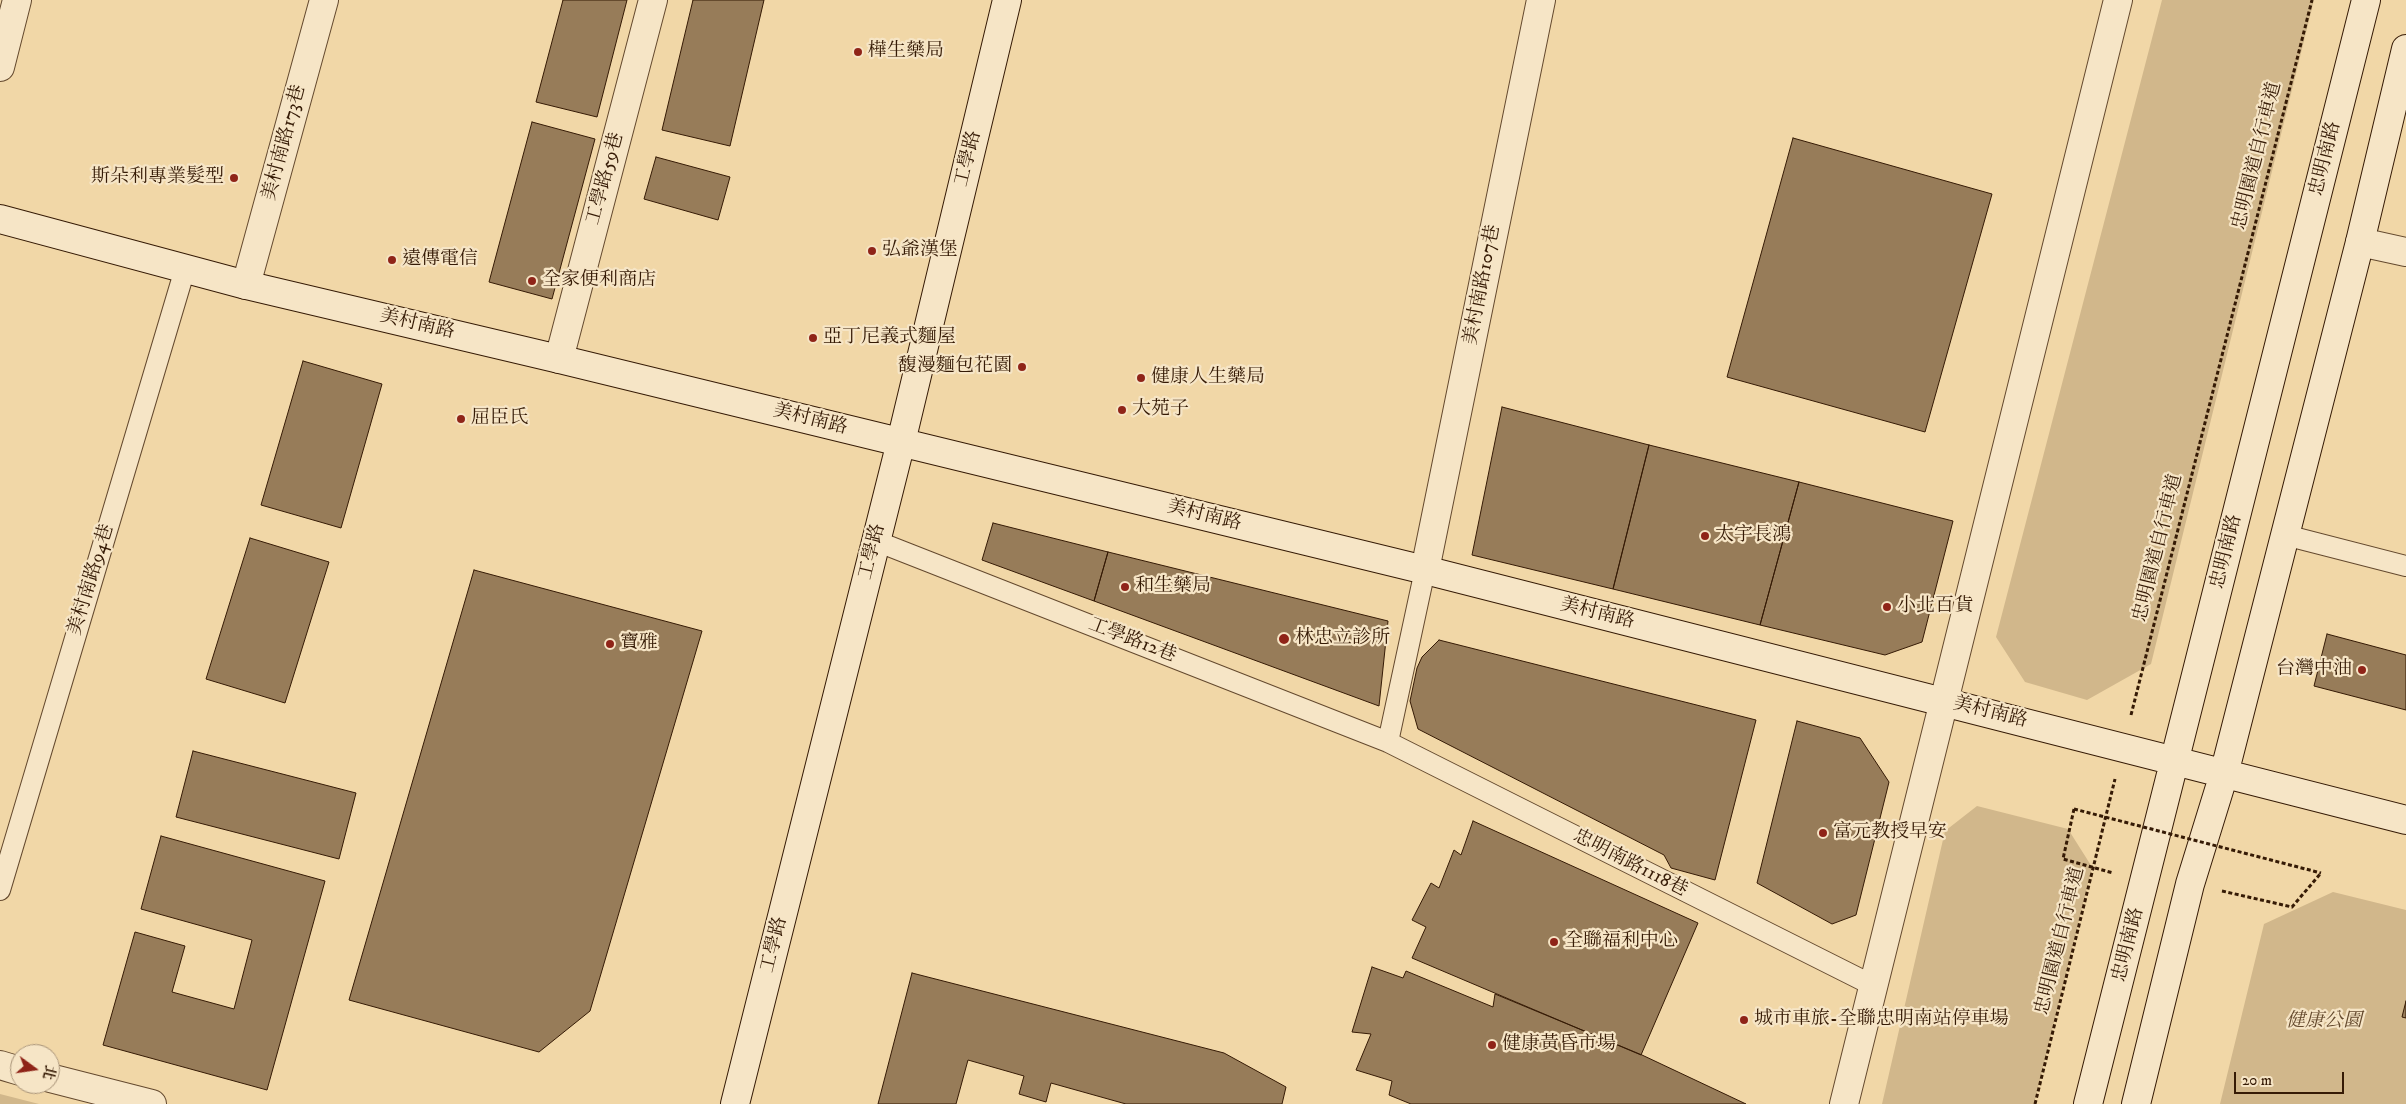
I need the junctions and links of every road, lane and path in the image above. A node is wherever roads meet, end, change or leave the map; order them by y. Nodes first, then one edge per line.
1 (17, 0) edge
2 (324, 0) edge
3 (653, 0) edge
4 (1007, 0) edge
5 (1540, 0) edge
6 (2118, 0) edge
7 (2312, 0) edge
8 (2366, 0) edge
9 (2406, 49) edge
10 (0, 68) edge
11 (0, 218) edge
12 (2360, 242) junction
13 (2406, 252) edge
14 (185, 269) junction
15 (246, 285) junction
16 (559, 359) junction
17 (901, 442) junction
18 (2285, 535) junction
19 (876, 541) junction
20 (2406, 566) edge
21 (1425, 570) junction
22 (1943, 701) junction
23 (1388, 742) junction
24 (2123, 747) junction
25 (2175, 760) junction
26 (2224, 774) junction
27 (2406, 820) edge
28 (2093, 868) junction
29 (2144, 883) junction
30 (2190, 884) junction
31 (0, 890) edge
32 (1872, 985) junction
33 (60, 1081) edge
34 (152, 1104) edge
35 (735, 1104) edge
36 (1844, 1104) edge
37 (2035, 1104) edge
38 (2088, 1104) edge
39 (2136, 1104) edge

1 - 10 street
2 - 15 street, 美村南路173巷
3 - 16 street, 工學路59巷
4 - 17 street, 工學路
5 - 21 street, 美村南路107巷
6 - 22 street
7 - 24 path, 忠明園道自行車道
8 - 25 street, 忠明南路
9 - 12 street
11 - 14 street, 美村南路
12 - 13 street
12 - 18 street
14 - 15 street, 美村南路
14 - 31 lane, 美村南路94巷
15 - 16 street, 美村南路
16 - 17 street, 美村南路
17 - 19 street, 工學路
17 - 21 street, 美村南路
18 - 20 lane
18 - 26 street
19 - 23 lane, 工學路12巷
19 - 35 street, 工學路
21 - 22 street, 美村南路
21 - 23 lane
22 - 24 street, 美村南路
22 - 32 street
23 - 32 lane, 忠明南路1118巷
24 - 25 street, 美村南路
24 - 28 path, 忠明園道自行車道
25 - 26 street, 美村南路
25 - 29 street, 忠明南路
26 - 27 street, 美村南路
26 - 30 street
28 - 29 path
28 - 30 path, bridge
28 - 37 path, 忠明園道自行車道
29 - 38 street, 忠明南路
30 - 39 street
32 - 36 street
33 - 34 street

